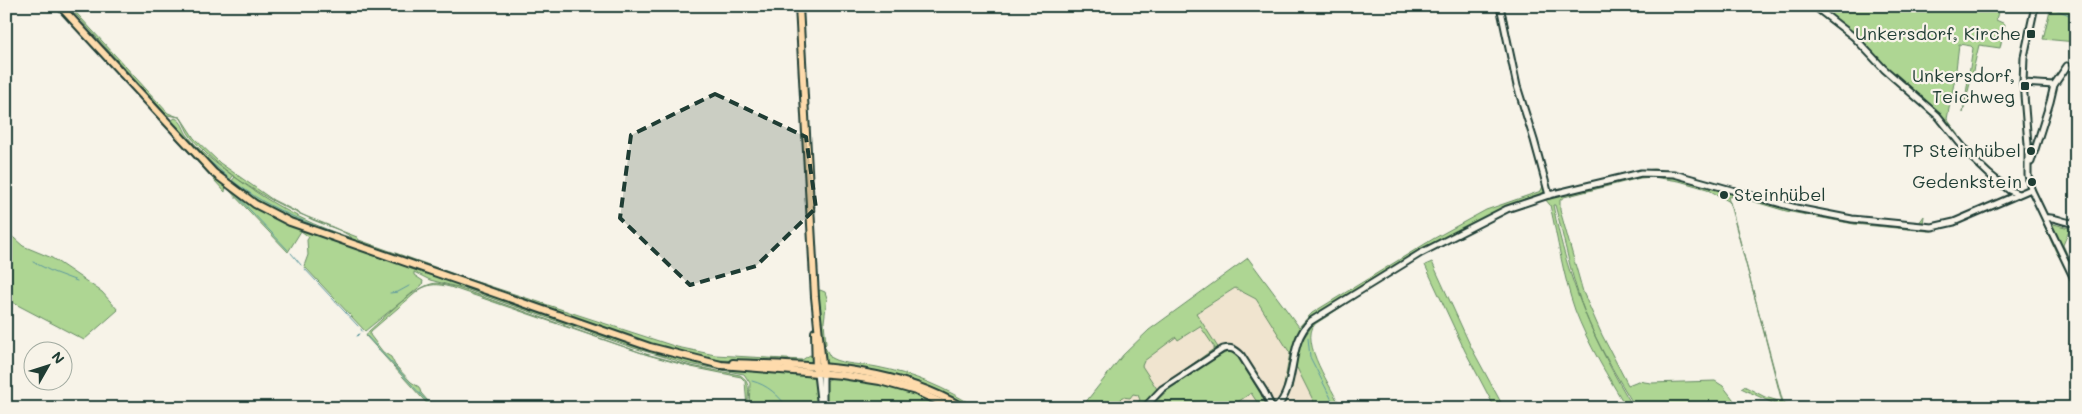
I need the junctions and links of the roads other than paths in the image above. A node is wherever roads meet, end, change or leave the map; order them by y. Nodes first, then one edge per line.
1 (60, 6) edge
2 (799, 6) edge
3 (1500, 6) edge
4 (1814, 6) edge
5 (2035, 6) edge
6 (2067, 66) dead end
7 (2023, 83) junction
8 (2054, 85) junction
9 (2038, 137) junction
10 (2028, 138) junction
11 (2029, 164) junction
12 (2031, 189) junction
13 (2018, 194) junction
14 (1549, 195) junction
15 (2046, 220) junction
16 (2076, 223) edge
17 (2076, 283) edge
18 (819, 370) junction
19 (822, 408) edge
20 (953, 408) edge
21 (964, 408) edge
22 (1144, 408) edge
23 (1272, 408) edge
24 (1276, 408) edge

1 - 18 main road
2 - 18 main road
3 - 14 street
4 - 13 street
5 - 7 street
6 - 8 street
7 - 8 street
7 - 10 street
8 - 9 street
9 - 10 street
9 - 11 street
10 - 11 street
11 - 12 street
12 - 13 street
12 - 15 street
13 - 14 street
14 - 24 street
15 - 16 street
15 - 17 street
18 - 19 street
18 - 20 main road
18 - 21 main road
22 - 23 street

